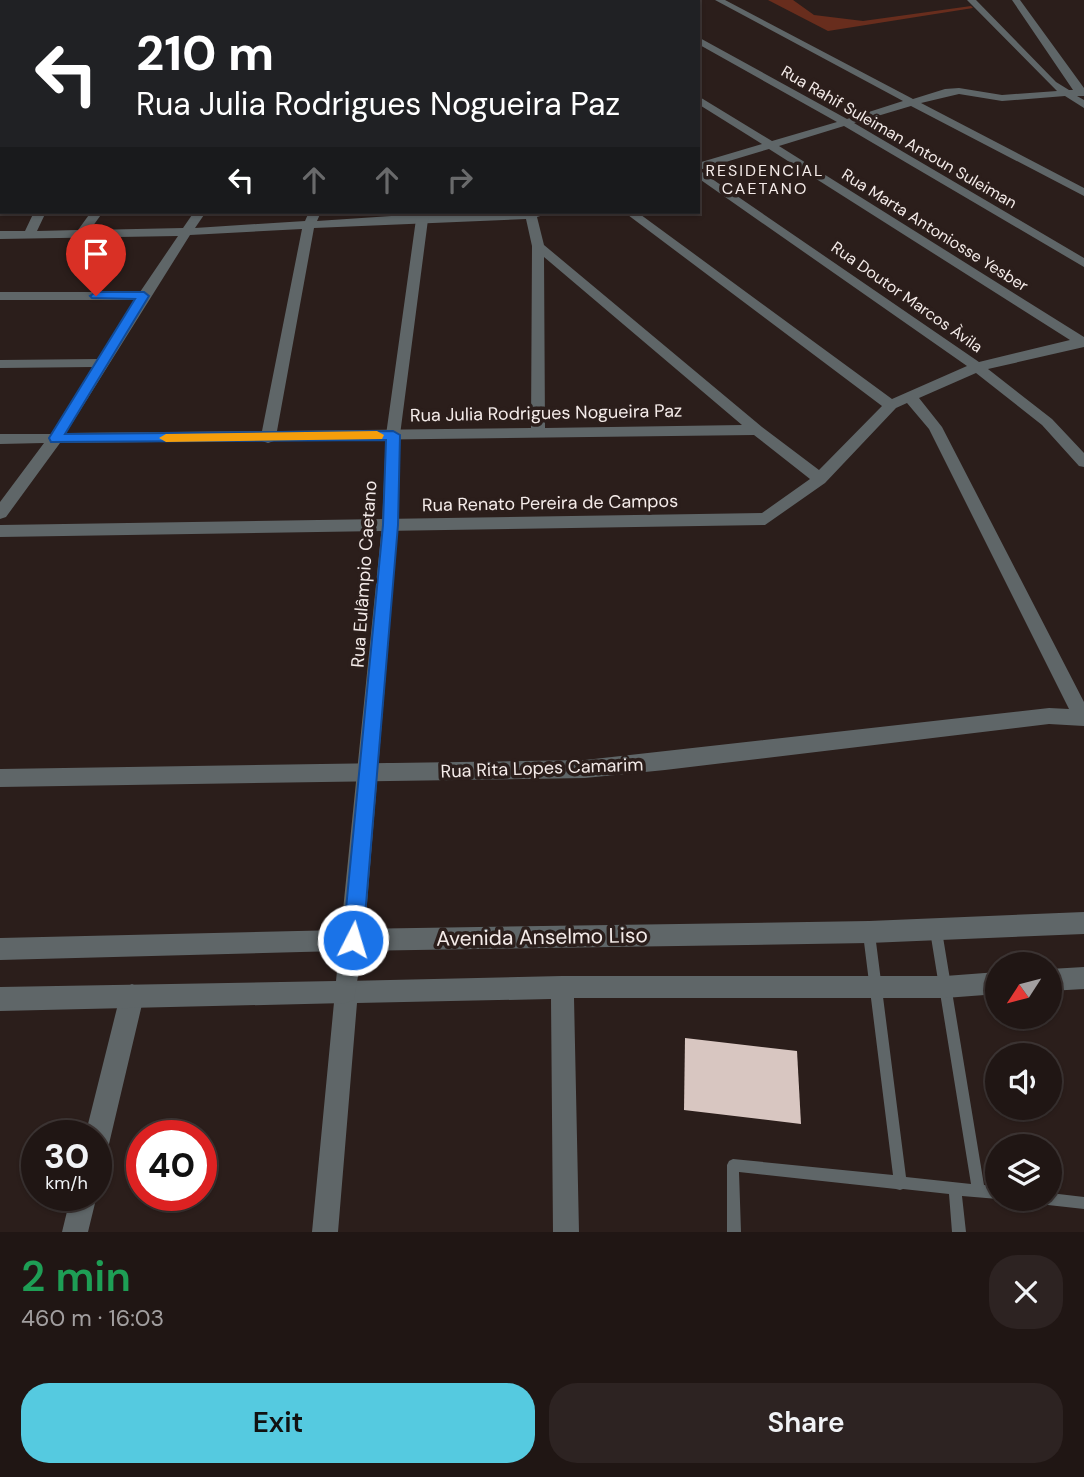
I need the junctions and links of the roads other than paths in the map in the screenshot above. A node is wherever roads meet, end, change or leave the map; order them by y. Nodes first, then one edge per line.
1 (719, 0) edge
2 (971, 0) edge
3 (1016, 0) edge
4 (700, 41) edge
5 (1064, 92) junction
6 (1083, 93) edge
7 (700, 100) edge
8 (914, 102) junction
9 (1084, 104) edge
10 (845, 122) junction
11 (773, 146) junction
12 (700, 169) edge
13 (700, 171) edge
14 (1084, 193) edge
15 (39, 214) edge
16 (96, 214) edge
17 (199, 214) edge
18 (536, 214) edge
19 (633, 214) edge
20 (422, 215) edge
21 (531, 215) junction
22 (312, 218) edge
23 (187, 232) junction
24 (29, 234) junction
25 (81, 234) junction
26 (0, 235) edge
27 (538, 246) junction
28 (1084, 263) edge
29 (0, 296) edge
30 (144, 296) junction
31 (1083, 342) edge
32 (102, 363) junction
33 (0, 364) edge
34 (977, 368) junction
35 (910, 397) junction
36 (891, 405) junction
37 (757, 430) junction
38 (538, 432) junction
39 (393, 435) junction
40 (56, 438) junction
41 (268, 438) junction
42 (0, 439) edge
43 (1084, 462) edge
44 (820, 479) junction
45 (0, 513) edge
46 (390, 525) junction
47 (0, 531) edge
48 (1083, 717) edge
49 (368, 774) junction
50 (0, 778) edge
51 (1084, 923) edge
52 (936, 931) junction
53 (869, 932) junction
54 (353, 940) junction
55 (0, 949) edge
56 (1084, 978) edge
57 (1062, 979) edge
58 (985, 984) edge
59 (562, 987) junction
60 (945, 987) junction
61 (874, 988) junction
62 (346, 992) junction
63 (132, 996) junction
64 (0, 999) edge
65 (102, 1120) edge
66 (900, 1184) junction
67 (955, 1190) junction
68 (979, 1191) junction
69 (985, 1192) edge
70 (1062, 1201) edge
71 (1084, 1203) edge
72 (80, 1211) edge
73 (75, 1232) edge
74 (325, 1232) edge
75 (566, 1232) edge
76 (734, 1232) edge
77 (959, 1232) edge

1 - 8 street
2 - 5 street
3 - 6 street
4 - 10 street, Rua Rahif Suleiman Antoun Suleiman
5 - 6 street
5 - 8 street
5 - 9 street
7 - 11 street, Rua Marta Antoniosse Yesber
8 - 10 street
8 - 14 street
10 - 11 street
10 - 28 street, Rua Rahif Suleiman Antoun Suleiman
11 - 12 street
11 - 31 street, Rua Marta Antoniosse Yesber
13 - 34 street, Rua Doutor Marcos Àvila
15 - 24 street
16 - 25 street
17 - 23 street
18 - 21 street
19 - 36 street
20 - 21 street
20 - 22 street
20 - 39 street, Rua Eulâmpio Caetano
21 - 27 street
22 - 23 street
22 - 41 street
23 - 25 street
23 - 30 street
24 - 25 street
24 - 26 street
27 - 37 street
27 - 38 street
29 - 30 street
30 - 32 street
31 - 34 street
32 - 33 street
32 - 40 street
34 - 35 street
34 - 43 street, Rua Doutor Marcos Àvila
35 - 36 street
35 - 48 street
36 - 44 street
37 - 38 street, Rua Julia Rodrigues Nogueira Paz
37 - 44 street
38 - 39 street, Rua Julia Rodrigues Nogueira Paz
39 - 41 street, Rua Julia Rodrigues Nogueira Paz
39 - 46 street, Rua Eulâmpio Caetano
40 - 41 street, Rua Julia Rodrigues Nogueira Paz
40 - 42 street, Rua Julia Rodrigues Nogueira Paz
40 - 45 street
44 - 46 street, Rua Renato Pereira de Campos
46 - 47 street, Rua Renato Pereira de Campos
46 - 49 street, Rua Eulâmpio Caetano
48 - 49 street, Rua Rita Lopes Camarim
49 - 50 street, Rua Rita Lopes Camarim
49 - 54 street, Rua Eulâmpio Caetano
51 - 52 street, Avenida Anselmo Liso
52 - 53 street, Avenida Anselmo Liso
52 - 60 lane
53 - 54 street, Avenida Anselmo Liso
53 - 61 lane
54 - 55 street, Avenida Anselmo Liso
54 - 62 street, Rua Eulâmpio Caetano
56 - 57 street
58 - 60 street
59 - 61 street
59 - 62 street
59 - 75 street
60 - 61 street
60 - 68 lane
61 - 66 lane
62 - 63 street
62 - 74 street, Rua Eulâmpio Caetano
63 - 64 street
63 - 65 street
66 - 67 lane
66 - 76 lane
67 - 68 lane
67 - 77 lane
68 - 69 lane
70 - 71 lane
72 - 73 street

